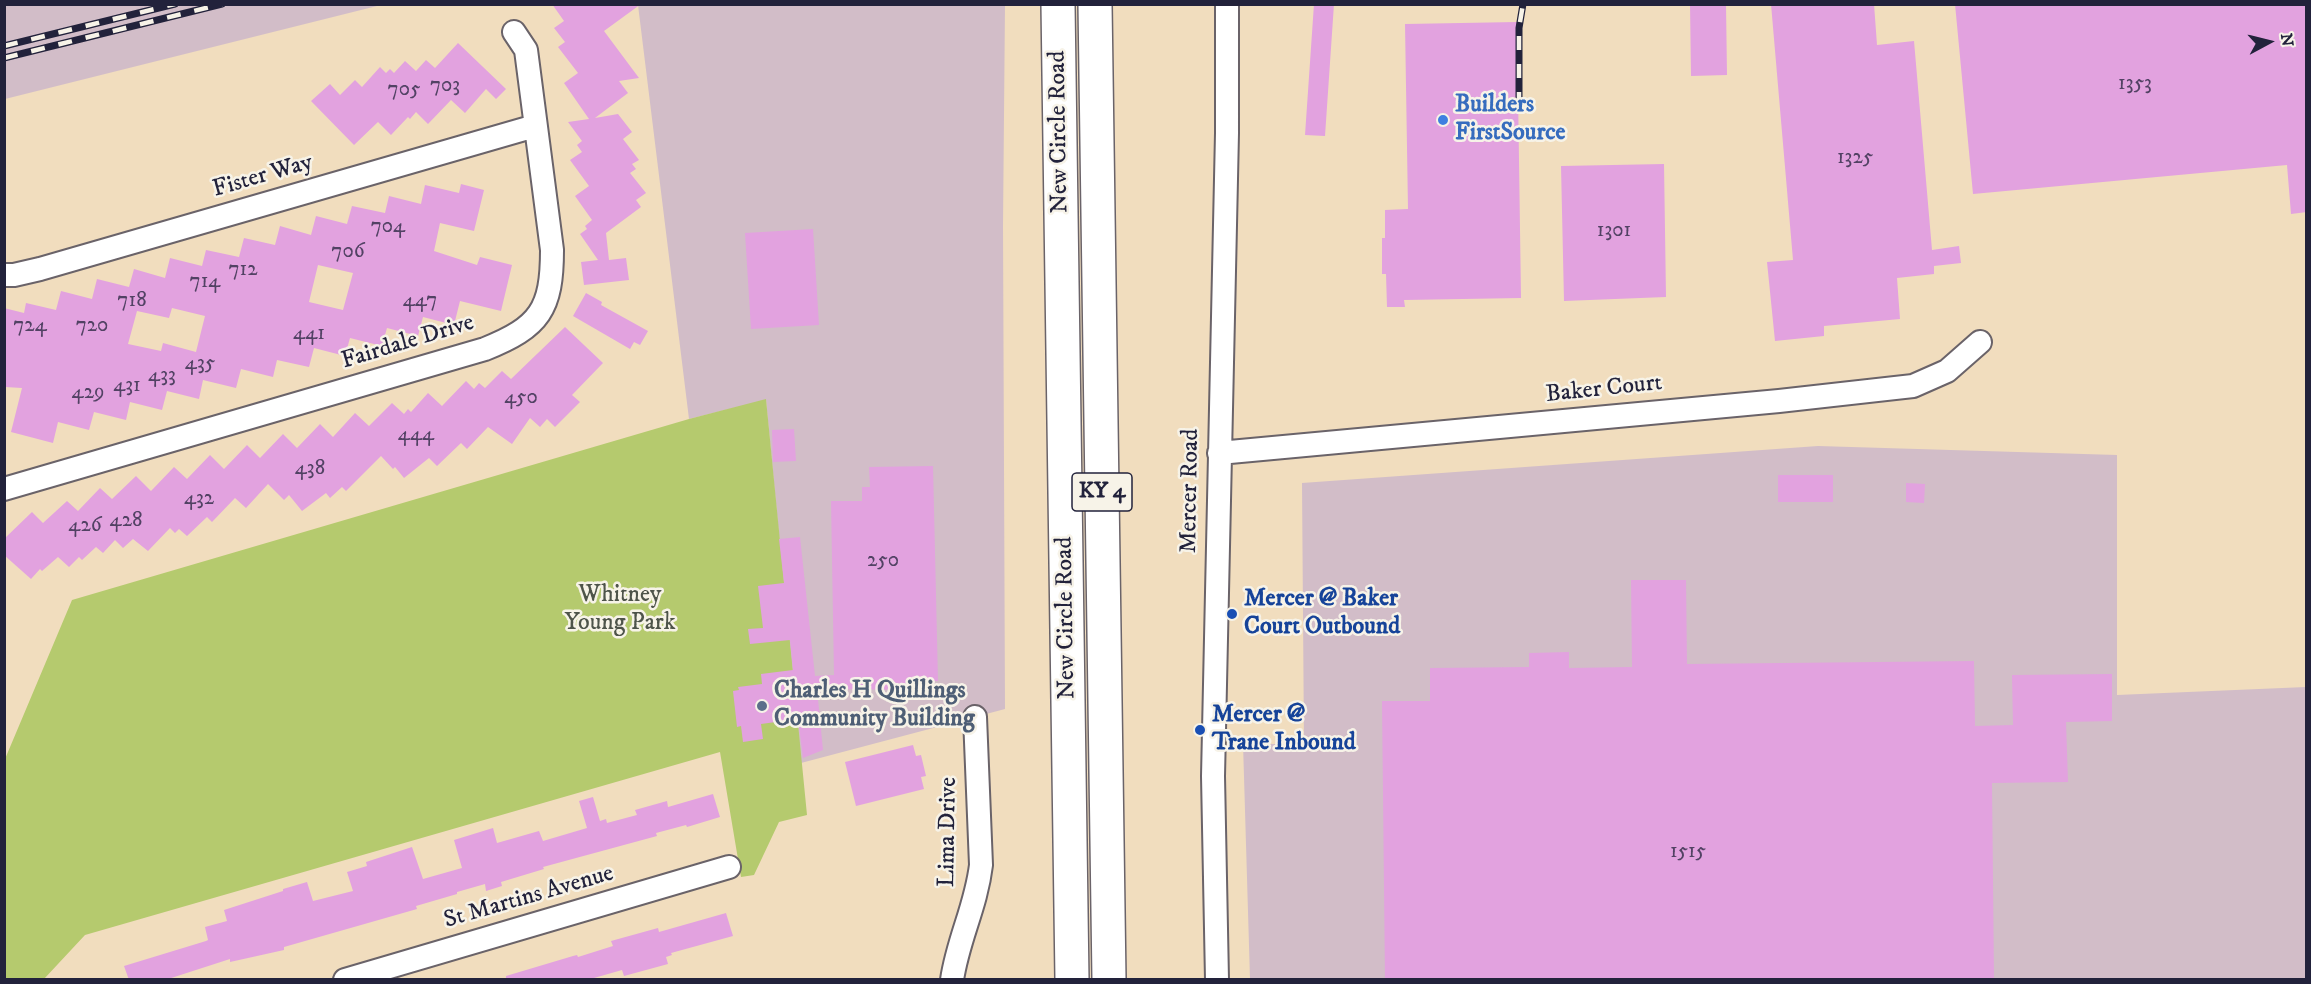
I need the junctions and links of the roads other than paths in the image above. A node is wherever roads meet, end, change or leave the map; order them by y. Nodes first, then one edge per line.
1 (1058, 4) edge
2 (1095, 4) edge
3 (1227, 4) edge
4 (514, 32) dead end
5 (536, 126) junction
6 (4, 275) edge
7 (1980, 342) dead end
8 (1219, 453) junction
9 (4, 489) edge
10 (975, 717) dead end
11 (729, 867) dead end
12 (418, 970) edge
13 (345, 980) edge
14 (952, 980) edge
15 (1072, 980) edge
16 (1109, 980) edge
17 (1217, 980) edge

1 - 15 highway, New Circle Road / KY 4
2 - 16 highway, New Circle Road / KY 4
3 - 8 street, Mercer Road
4 - 5 street, Fairdale Drive
5 - 6 street, Fister Way
5 - 9 street, Fairdale Drive
7 - 8 street, Baker Court
8 - 17 street, Mercer Road
10 - 14 street, Lima Drive
11 - 12 street, St Martins Avenue
12 - 13 street, St Martins Avenue

